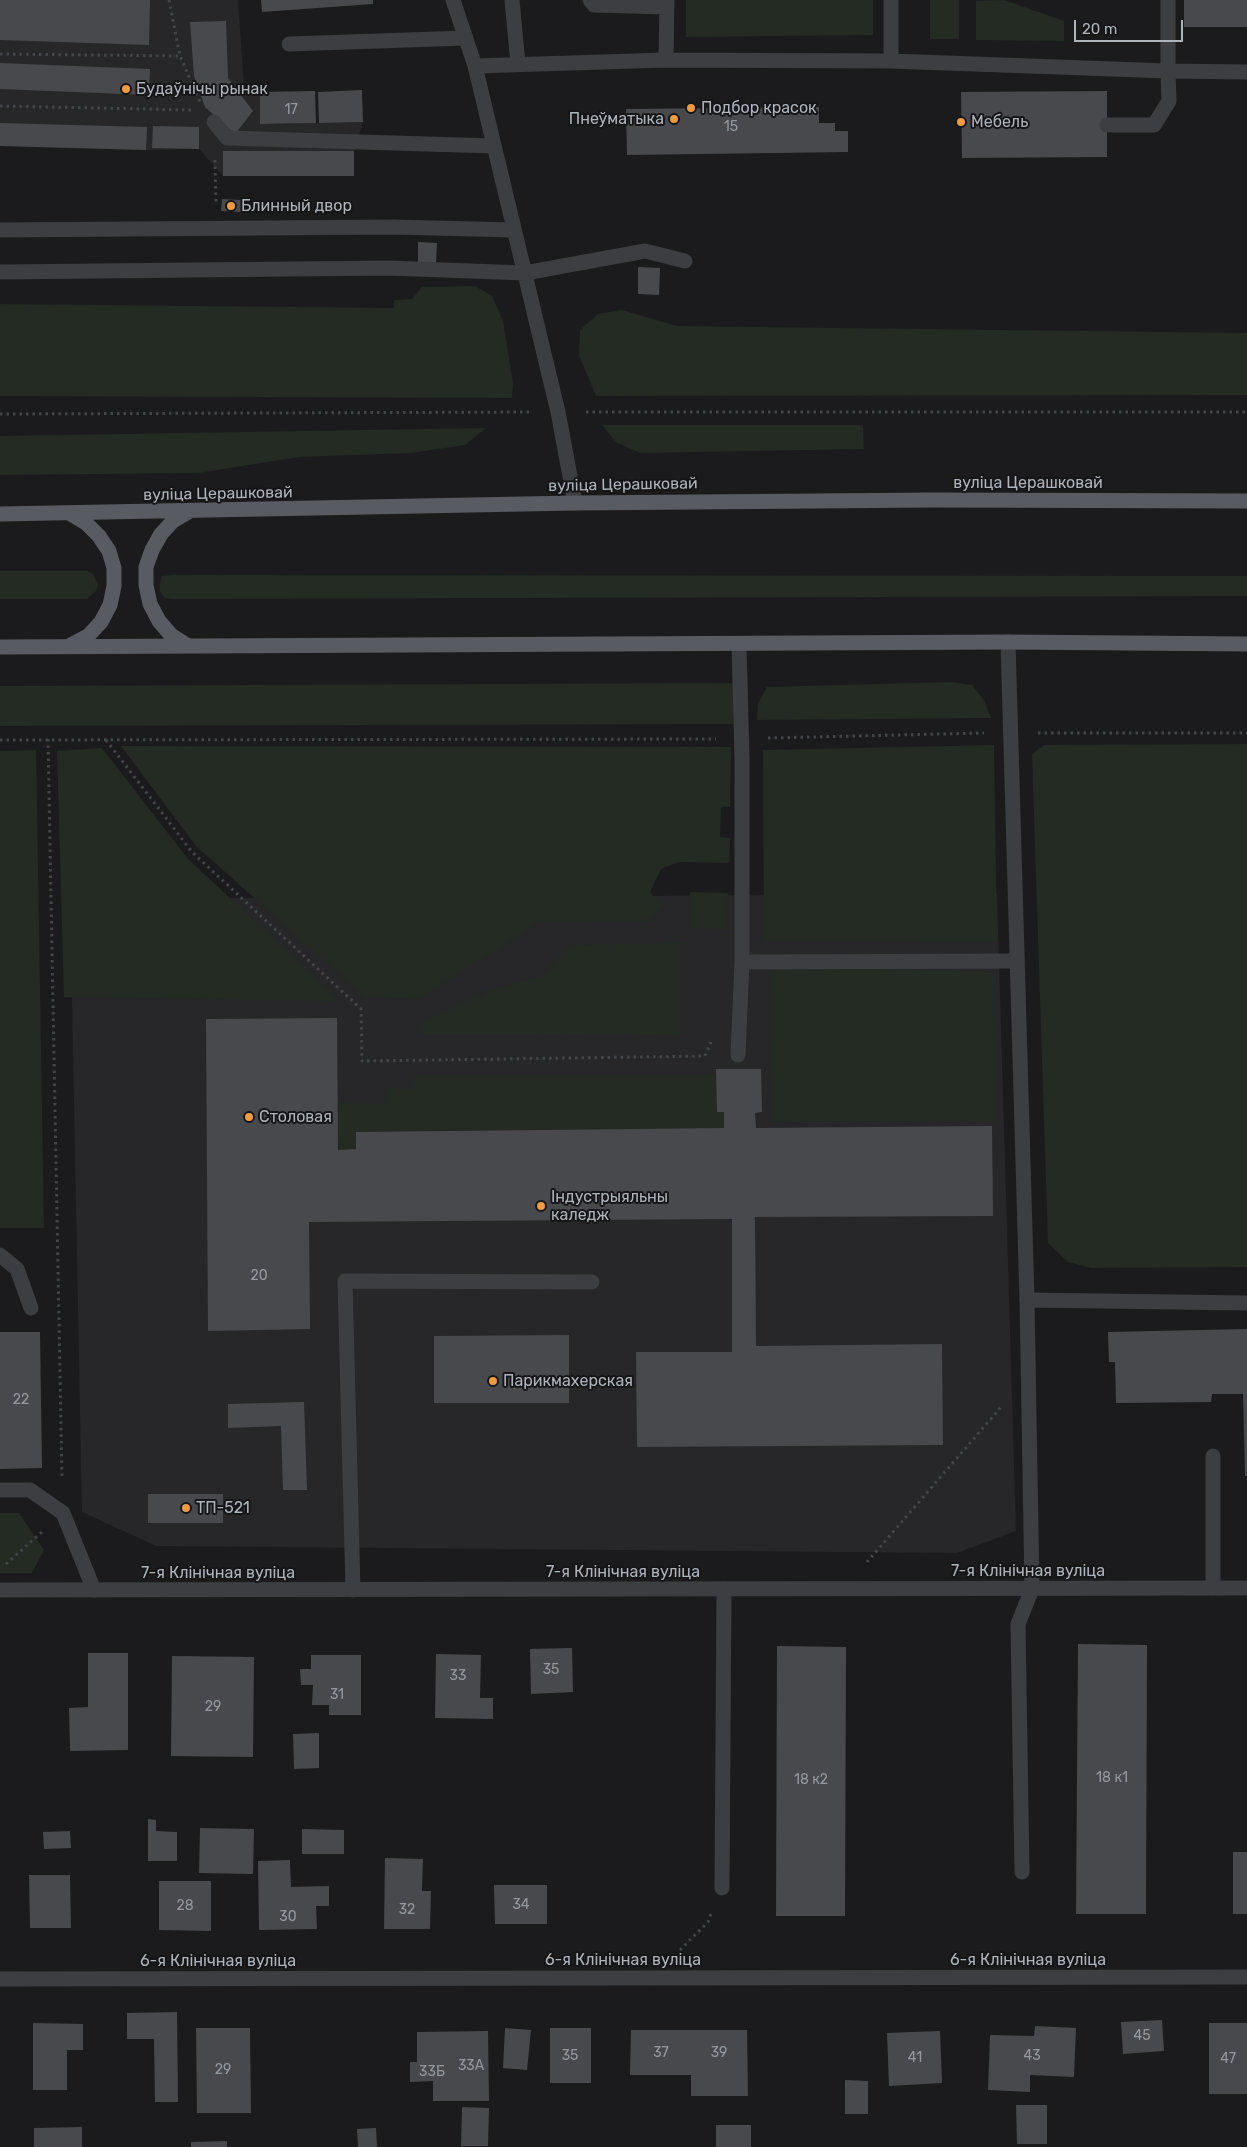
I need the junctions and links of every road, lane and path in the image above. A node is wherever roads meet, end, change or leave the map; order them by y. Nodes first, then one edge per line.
1 (169, 0) edge
2 (453, 0) edge
3 (512, 0) edge
4 (590, 0) edge
5 (892, 0) edge
6 (1168, 0) edge
7 (667, 3) edge
8 (466, 38) junction
9 (290, 44) dead end
10 (0, 54) edge
11 (180, 56) junction
12 (666, 60) junction
13 (891, 61) junction
14 (518, 64) junction
15 (475, 66) junction
16 (1168, 71) junction
17 (1247, 72) edge
18 (0, 106) edge
19 (194, 110) dead end
20 (204, 110) dead end
21 (214, 122) dead end
22 (1107, 125) dead end
23 (494, 146) junction
24 (215, 175) dead end
25 (216, 200) dead end
26 (0, 230) edge
27 (514, 230) junction
28 (685, 261) dead end
29 (0, 272) edge
30 (525, 273) junction
31 (558, 412) junction
32 (1247, 412) edge
33 (0, 414) edge
34 (1247, 501) edge
35 (575, 503) junction
36 (188, 512) junction
37 (0, 514) edge
38 (71, 514) junction
39 (1008, 642) junction
40 (739, 644) junction
41 (1247, 644) edge
42 (71, 646) junction
43 (188, 646) junction
44 (0, 647) edge
45 (1010, 733) junction
46 (1247, 733) edge
47 (742, 738) junction
48 (48, 739) junction
49 (0, 740) edge
50 (106, 740) junction
51 (1017, 961) junction
52 (742, 962) junction
53 (712, 1039) dead end
54 (738, 1055) dead end
55 (0, 1256) edge
56 (592, 1282) dead end
57 (1027, 1300) junction
58 (1247, 1303) edge
59 (31, 1308) dead end
60 (1028, 1375) junction
61 (1213, 1456) dead end
62 (0, 1490) edge
63 (63, 1513) junction
64 (0, 1569) edge
65 (1214, 1588) junction
66 (1247, 1588) edge
67 (724, 1589) junction
68 (844, 1589) junction
69 (1032, 1589) junction
70 (0, 1590) edge
71 (94, 1590) junction
72 (353, 1590) junction
73 (1022, 1872) dead end
74 (722, 1888) dead end
75 (708, 1922) dead end
76 (691, 1941) dead end
77 (1247, 1977) edge
78 (0, 1979) edge

1 - 11 path
2 - 8 street
3 - 14 street
4 - 7 street
5 - 13 street
6 - 16 street
7 - 12 street
8 - 9 street
8 - 15 street
10 - 11 path
11 - 20 path
12 - 13 street
12 - 14 street
13 - 16 street
14 - 15 street
15 - 23 street
16 - 17 street
16 - 22 street
18 - 19 path
21 - 23 street
23 - 27 street
24 - 25 path
26 - 27 street
27 - 30 street
28 - 30 street
29 - 30 street
30 - 31 street
31 - 32 path
31 - 33 path
31 - 35 street
34 - 35 main road, вуліца Церашковай
35 - 36 main road, вуліца Церашковай
36 - 38 main road, вуліца Церашковай
36 - 43 main road
37 - 38 main road, вуліца Церашковай
38 - 42 main road
39 - 40 main road
39 - 41 main road
39 - 45 street
40 - 43 main road
40 - 47 street
42 - 43 main road
42 - 44 main road
45 - 46 path
45 - 47 path
45 - 51 street
47 - 50 path
47 - 52 street
48 - 49 path
48 - 50 path
48 - 63 path
50 - 53 path
51 - 52 street
51 - 57 street
52 - 54 street
55 - 59 street
56 - 72 street
57 - 58 street
57 - 60 street
60 - 68 path
60 - 69 street
61 - 65 street
62 - 63 street
63 - 64 path
63 - 71 street
65 - 66 street, 7-я Клінічная вуліца
65 - 69 street, 7-я Клінічная вуліца
67 - 68 street, 7-я Клінічная вуліца
67 - 72 street, 7-я Клінічная вуліца
67 - 74 street
68 - 69 street, 7-я Клінічная вуліца
69 - 73 street
70 - 71 street, 7-я Клінічная вуліца
71 - 72 street, 7-я Клінічная вуліца
75 - 76 path
77 - 78 street, 6-я Клінічная вуліца

